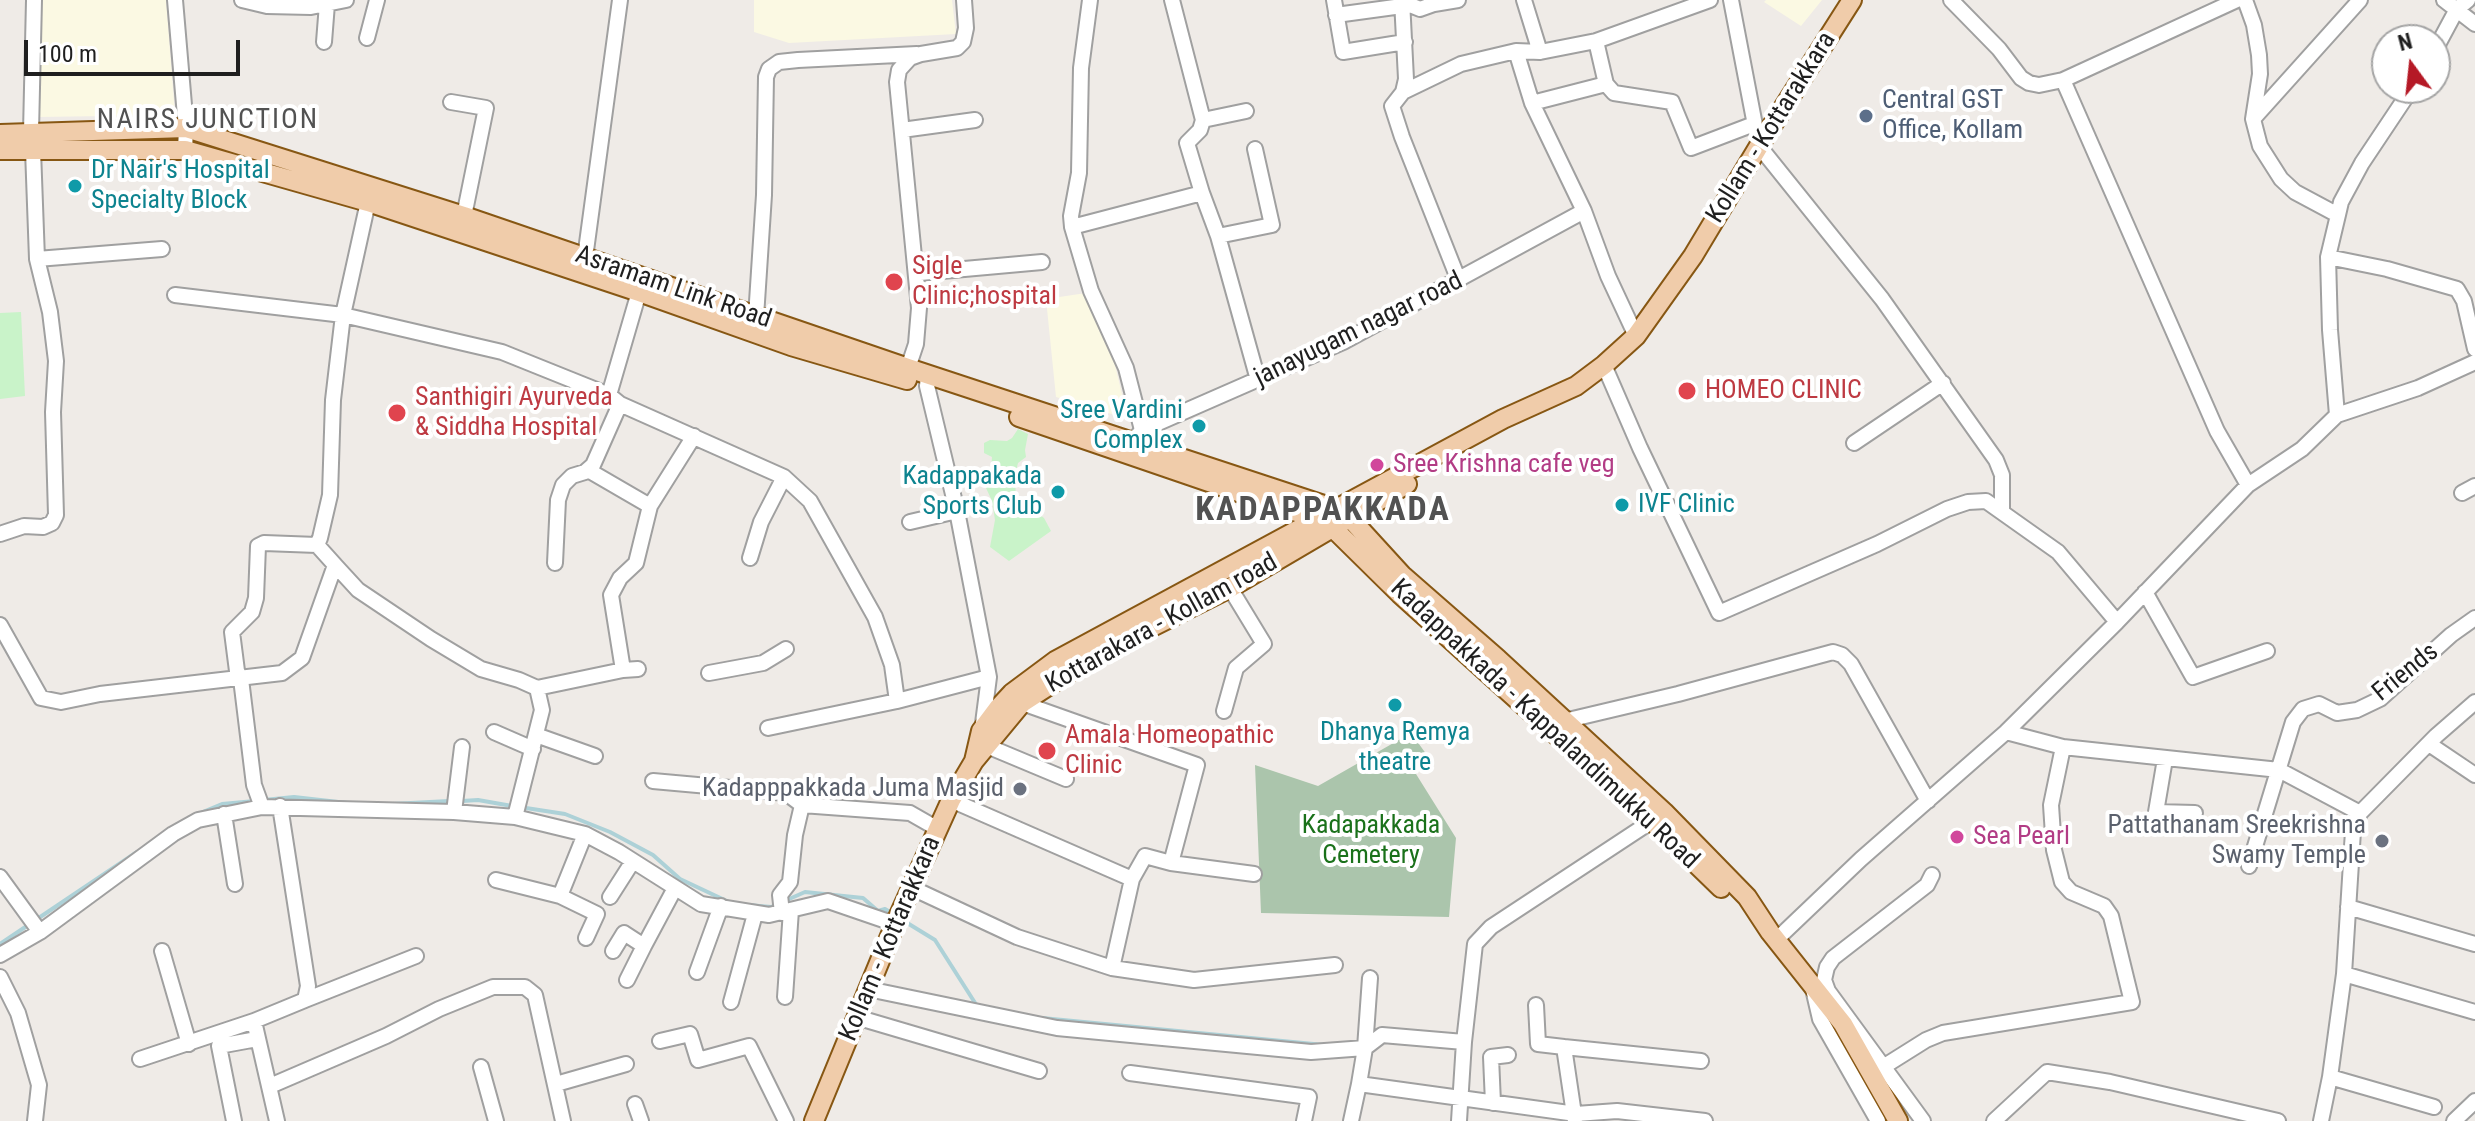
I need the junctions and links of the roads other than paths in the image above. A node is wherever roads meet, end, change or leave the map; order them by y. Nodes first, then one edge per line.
1 (34, 0) edge
2 (175, 0) edge
3 (242, 0) edge
4 (346, 0) edge
5 (377, 0) edge
6 (620, 0) edge
7 (964, 0) edge
8 (1090, 0) edge
9 (1172, 0) edge
10 (1458, 0) edge
11 (1524, 0) edge
12 (1710, 0) edge
13 (1731, 0) edge
14 (1852, 0) edge
15 (1951, 0) edge
16 (2245, 0) edge
17 (2360, 0) edge
18 (2444, 0) edge
19 (2228, 2) edge
20 (1402, 3) edge
21 (327, 4) junction
22 (2463, 5) edge
23 (1335, 8) edge
24 (2451, 24) edge
25 (2475, 24) edge
26 (367, 38) dead end
27 (1596, 41) junction
28 (324, 42) dead end
29 (1405, 42) junction
30 (1516, 51) junction
31 (1540, 52) junction
32 (921, 54) junction
33 (2063, 80) junction
34 (1606, 84) junction
35 (1403, 92) junction
36 (451, 102) dead end
37 (1532, 103) junction
38 (2401, 104) edge
39 (1246, 111) dead end
40 (2253, 119) junction
41 (975, 120) dead end
42 (1203, 120) junction
43 (1754, 124) junction
44 (186, 128) junction
45 (902, 130) junction
46 (0, 134) edge
47 (32, 141) junction
48 (1759, 146) junction
49 (1255, 149) dead end
50 (0, 150) edge
51 (185, 150) junction
52 (1202, 193) junction
53 (368, 202) junction
54 (1584, 211) junction
55 (2338, 215) junction
56 (464, 216) junction
57 (1072, 227) junction
58 (1218, 236) junction
59 (162, 249) dead end
60 (1693, 256) joint
61 (2328, 257) junction
62 (585, 258) junction
63 (37, 259) junction
64 (1042, 262) dead end
65 (920, 273) dead end
66 (1459, 281) junction
67 (639, 292) junction
68 (175, 295) dead end
69 (343, 315) junction
70 (756, 317) junction
71 (1636, 336) junction
72 (2475, 349) edge
73 (2475, 362) edge
74 (1604, 365) junction
75 (908, 368) junction
76 (927, 380) junction
77 (1258, 380) junction
78 (1943, 383) junction
79 (615, 399) junction
80 (2337, 415) junction
81 (694, 436) junction
82 (1138, 436) junction
83 (1854, 443) dead end
84 (588, 470) junction
85 (784, 477) junction
86 (2248, 485) junction
87 (650, 506) junction
88 (957, 511) junction
89 (2002, 511) junction
90 (1334, 518) junction
91 (910, 522) dead end
92 (0, 534) edge
93 (317, 545) junction
94 (750, 558) dead end
95 (555, 563) dead end
96 (335, 565) junction
97 (1230, 588) junction
98 (2145, 592) junction
99 (2475, 618) edge
100 (2117, 622) junction
101 (0, 625) edge
102 (786, 649) dead end
103 (2267, 651) dead end
104 (709, 673) dead end
105 (989, 677) junction
106 (241, 679) junction
107 (537, 688) junction
108 (897, 701) junction
109 (2475, 702) edge
110 (1022, 703) junction
111 (1224, 711) dead end
112 (1564, 721) junction
113 (768, 728) dead end
114 (494, 732) dead end
115 (2006, 732) junction
116 (535, 742) junction
117 (2429, 744) junction
118 (981, 746) junction
119 (462, 747) dead end
120 (2063, 747) junction
121 (595, 756) dead end
122 (2165, 759) junction
123 (2279, 770) junction
124 (2475, 775) edge
125 (1066, 779) dead end
126 (653, 781) dead end
127 (951, 800) junction
128 (1928, 801) junction
129 (259, 802) junction
130 (802, 805) junction
131 (280, 806) junction
132 (454, 812) junction
133 (2195, 813) dead end
134 (2360, 813) junction
135 (224, 814) junction
136 (515, 817) junction
137 (1652, 821) junction
138 (938, 829) junction
139 (585, 834) junction
140 (633, 861) junction
141 (1171, 863) junction
142 (2249, 866) dead end
143 (1254, 874) dead end
144 (1932, 875) dead end
145 (0, 877) edge
146 (1132, 879) junction
147 (496, 880) dead end
148 (235, 884) dead end
149 (675, 888) junction
150 (912, 888) junction
151 (560, 896) junction
152 (610, 897) dead end
153 (721, 906) junction
154 (784, 906) junction
155 (2348, 907) junction
156 (755, 914) junction
157 (895, 924) junction
158 (40, 932) junction
159 (1773, 936) junction
160 (586, 938) dead end
161 (2475, 944) edge
162 (644, 946) junction
163 (162, 951) dead end
164 (613, 951) dead end
165 (0, 955) edge
166 (416, 956) dead end
167 (1335, 965) dead end
168 (1112, 968) junction
169 (697, 972) dead end
170 (2344, 974) junction
171 (0, 977) edge
172 (1813, 977) junction
173 (1370, 978) dead end
174 (627, 980) dead end
175 (868, 989) junction
176 (785, 997) dead end
177 (305, 1000) junction
178 (731, 1002) dead end
179 (1536, 1005) dead end
180 (2475, 1012) edge
181 (856, 1017) junction
182 (254, 1021) junction
183 (257, 1039) junction
184 (660, 1041) dead end
185 (1464, 1042) junction
186 (189, 1044) junction
187 (1564, 1047) junction
188 (1365, 1048) junction
189 (1508, 1055) dead end
190 (140, 1059) dead end
191 (1701, 1061) dead end
192 (626, 1064) dead end
193 (481, 1067) dead end
194 (1883, 1067) junction
195 (1039, 1071) dead end
196 (1130, 1073) dead end
197 (2330, 1077) junction
198 (556, 1084) junction
199 (1359, 1084) junction
200 (270, 1086) junction
201 (1460, 1097) junction
202 (2475, 1101) edge
203 (1493, 1103) junction
204 (635, 1104) dead end
205 (2434, 1107) dead end
206 (1576, 1118) edge
207 (35, 1121) edge
208 (234, 1121) edge
209 (277, 1121) edge
210 (496, 1121) edge
211 (563, 1121) edge
212 (641, 1121) edge
213 (786, 1121) edge
214 (814, 1121) edge
215 (1304, 1121) edge
216 (1351, 1121) edge
217 (1459, 1121) edge
218 (1701, 1121) edge
219 (1878, 1121) edge
220 (1898, 1121) edge
221 (1923, 1121) edge
222 (1994, 1121) edge
223 (2278, 1121) edge
224 (2321, 1121) edge
225 (2454, 1121) edge

1 - 47 street
2 - 44 street
3 - 21 street
4 - 21 street
5 - 26 street
6 - 62 street
7 - 32 street
8 - 57 street
9 - 42 street
10 - 20 street
11 - 31 street
12 - 27 street
13 - 43 street
14 - 48 main road, Kollam - Kottarakkara
15 - 33 street
16 - 40 street
17 - 40 street
18 - 22 street
19 - 33 street
20 - 23 street
20 - 29 street
21 - 28 street
22 - 24 street
22 - 25 street
23 - 29 street
27 - 31 street
27 - 34 street
29 - 35 street
30 - 31 street
30 - 35 street
30 - 37 street
32 - 45 street
32 - 70 street
33 - 86 street
34 - 37 street
34 - 43 street
35 - 66 street
36 - 56 street
37 - 54 street
38 - 55 street
39 - 42 street
40 - 55 street
41 - 45 street
42 - 52 street
43 - 48 street
44 - 47 main road, Asramam Link Road
44 - 51 street
44 - 56 main road, Asramam Link Road
45 - 75 street
46 - 47 main road, Asramam Link Road
47 - 50 main road, Asramam Link Road
47 - 51 main road, Asramam Link Road
47 - 63 street
48 - 60 main road, Kollam - Kottarakkara
48 - 78 street
49 - 58 street
51 - 53 main road, Asramam Link Road
52 - 57 street
52 - 58 street
53 - 67 main road, Asramam Link Road
53 - 69 street
54 - 66 street, janayugam nagar road
54 - 71 street
55 - 61 street
56 - 62 main road, Asramam Link Road
57 - 82 street
58 - 77 street
59 - 63 street
60 - 71 main road, Kottarakara - Kollam road
61 - 72 street
61 - 80 street
62 - 70 main road, Asramam Link Road
63 - 92 street
64 - 65 street
66 - 77 street, janayugam nagar road
67 - 76 main road, Asramam Link Road
67 - 79 street
68 - 69 street
69 - 79 street
69 - 93 street
70 - 75 main road, Asramam Link Road
71 - 74 main road, Kottarakara - Kollam road
73 - 80 street
74 - 89 street
74 - 90 main road, Kottarakara - Kollam road
75 - 76 main road, Asramam Link Road
76 - 82 main road, Asramam Link Road
76 - 88 street
76 - 90 main road, Asramam Link Road
77 - 82 street, janayugam nagar road
78 - 83 street
78 - 89 street
79 - 81 street
79 - 84 street
80 - 86 street
81 - 85 street
81 - 87 street
82 - 90 main road, Asramam Link Road
84 - 87 street
84 - 95 street
85 - 94 street
85 - 108 street
86 - 98 street
87 - 107 street
88 - 91 street
88 - 105 street
89 - 100 street
90 - 97 main road, Kottarakara - Kollam road
90 - 112 main road, Kadappakkada - Kappalandimukku Road
90 - 118 main road, Kottarakara - Kollam road
90 - 137 main road, Kadappakkada - Kappalandimukku Road
93 - 96 street
93 - 106 street
96 - 106 street
96 - 107 street
97 - 110 main road, Kottarakara - Kollam road
97 - 111 street
98 - 100 street
98 - 103 street
99 - 123 street, Friends
100 - 115 street
101 - 106 street
102 - 104 street
105 - 108 street
105 - 118 street
106 - 129 street
107 - 116 street
108 - 113 street
109 - 117 street
110 - 118 main road, Kottarakara - Kollam road
110 - 141 street
112 - 128 street
112 - 159 main road, Kadappakkada - Kappalandimukku Road
114 - 116 street
115 - 120 street
115 - 128 street
116 - 121 street
116 - 136 street
117 - 124 street
117 - 134 street
118 - 125 street
118 - 127 main road, Kollam - Kottarakkara
119 - 132 street
120 - 122 street
120 - 194 street
122 - 123 street
122 - 133 street
123 - 134 street
123 - 142 street
126 - 130 street
127 - 138 main road, Kollam - Kottarakkara
127 - 146 street
128 - 159 street
129 - 131 street
129 - 135 street
130 - 138 street
130 - 154 street
131 - 132 street
131 - 177 street
132 - 136 street
134 - 155 street
135 - 148 street
135 - 158 street
136 - 139 street
137 - 159 main road, Kadappakkada - Kappalandimukku Road
137 - 185 street
138 - 150 main road, Kollam - Kottarakkara
139 - 140 street
139 - 151 street
140 - 149 street
140 - 152 street
141 - 143 street
141 - 146 street
144 - 172 street
145 - 158 street
146 - 168 street
147 - 151 street
149 - 153 street
149 - 162 street
150 - 157 main road, Kollam - Kottarakkara
150 - 168 street
151 - 160 street
153 - 156 street
153 - 169 street
154 - 156 street
154 - 157 street
154 - 176 street
155 - 161 street
155 - 170 street
156 - 178 street
157 - 175 main road, Kollam - Kottarakkara
158 - 165 street
159 - 172 main road, Kadappakkada - Kappalandimukku Road
162 - 164 street
162 - 174 street
163 - 186 street
166 - 177 street
167 - 168 street
170 - 180 street
170 - 197 street
171 - 207 street
172 - 194 street
172 - 219 street
172 - 220 main road, Kadappakkada - Kappalandimukku Road
173 - 188 street
175 - 181 main road, Kollam - Kottarakkara
175 - 188 street
177 - 182 street
179 - 187 street
181 - 195 street
181 - 214 main road, Kollam - Kottarakkara
182 - 183 street
182 - 186 street
183 - 200 street
183 - 208 street
184 - 213 street
185 - 188 street
185 - 201 street
186 - 190 street
187 - 191 street
187 - 206 street
188 - 199 street
189 - 203 street
192 - 198 street
193 - 210 street
194 - 221 street
196 - 215 street
197 - 205 street
197 - 224 street
198 - 200 street
198 - 211 street
199 - 201 street
199 - 216 street
200 - 209 street
201 - 203 street
201 - 217 street
202 - 225 street
203 - 206 street
204 - 212 street
206 - 218 street
222 - 223 street

